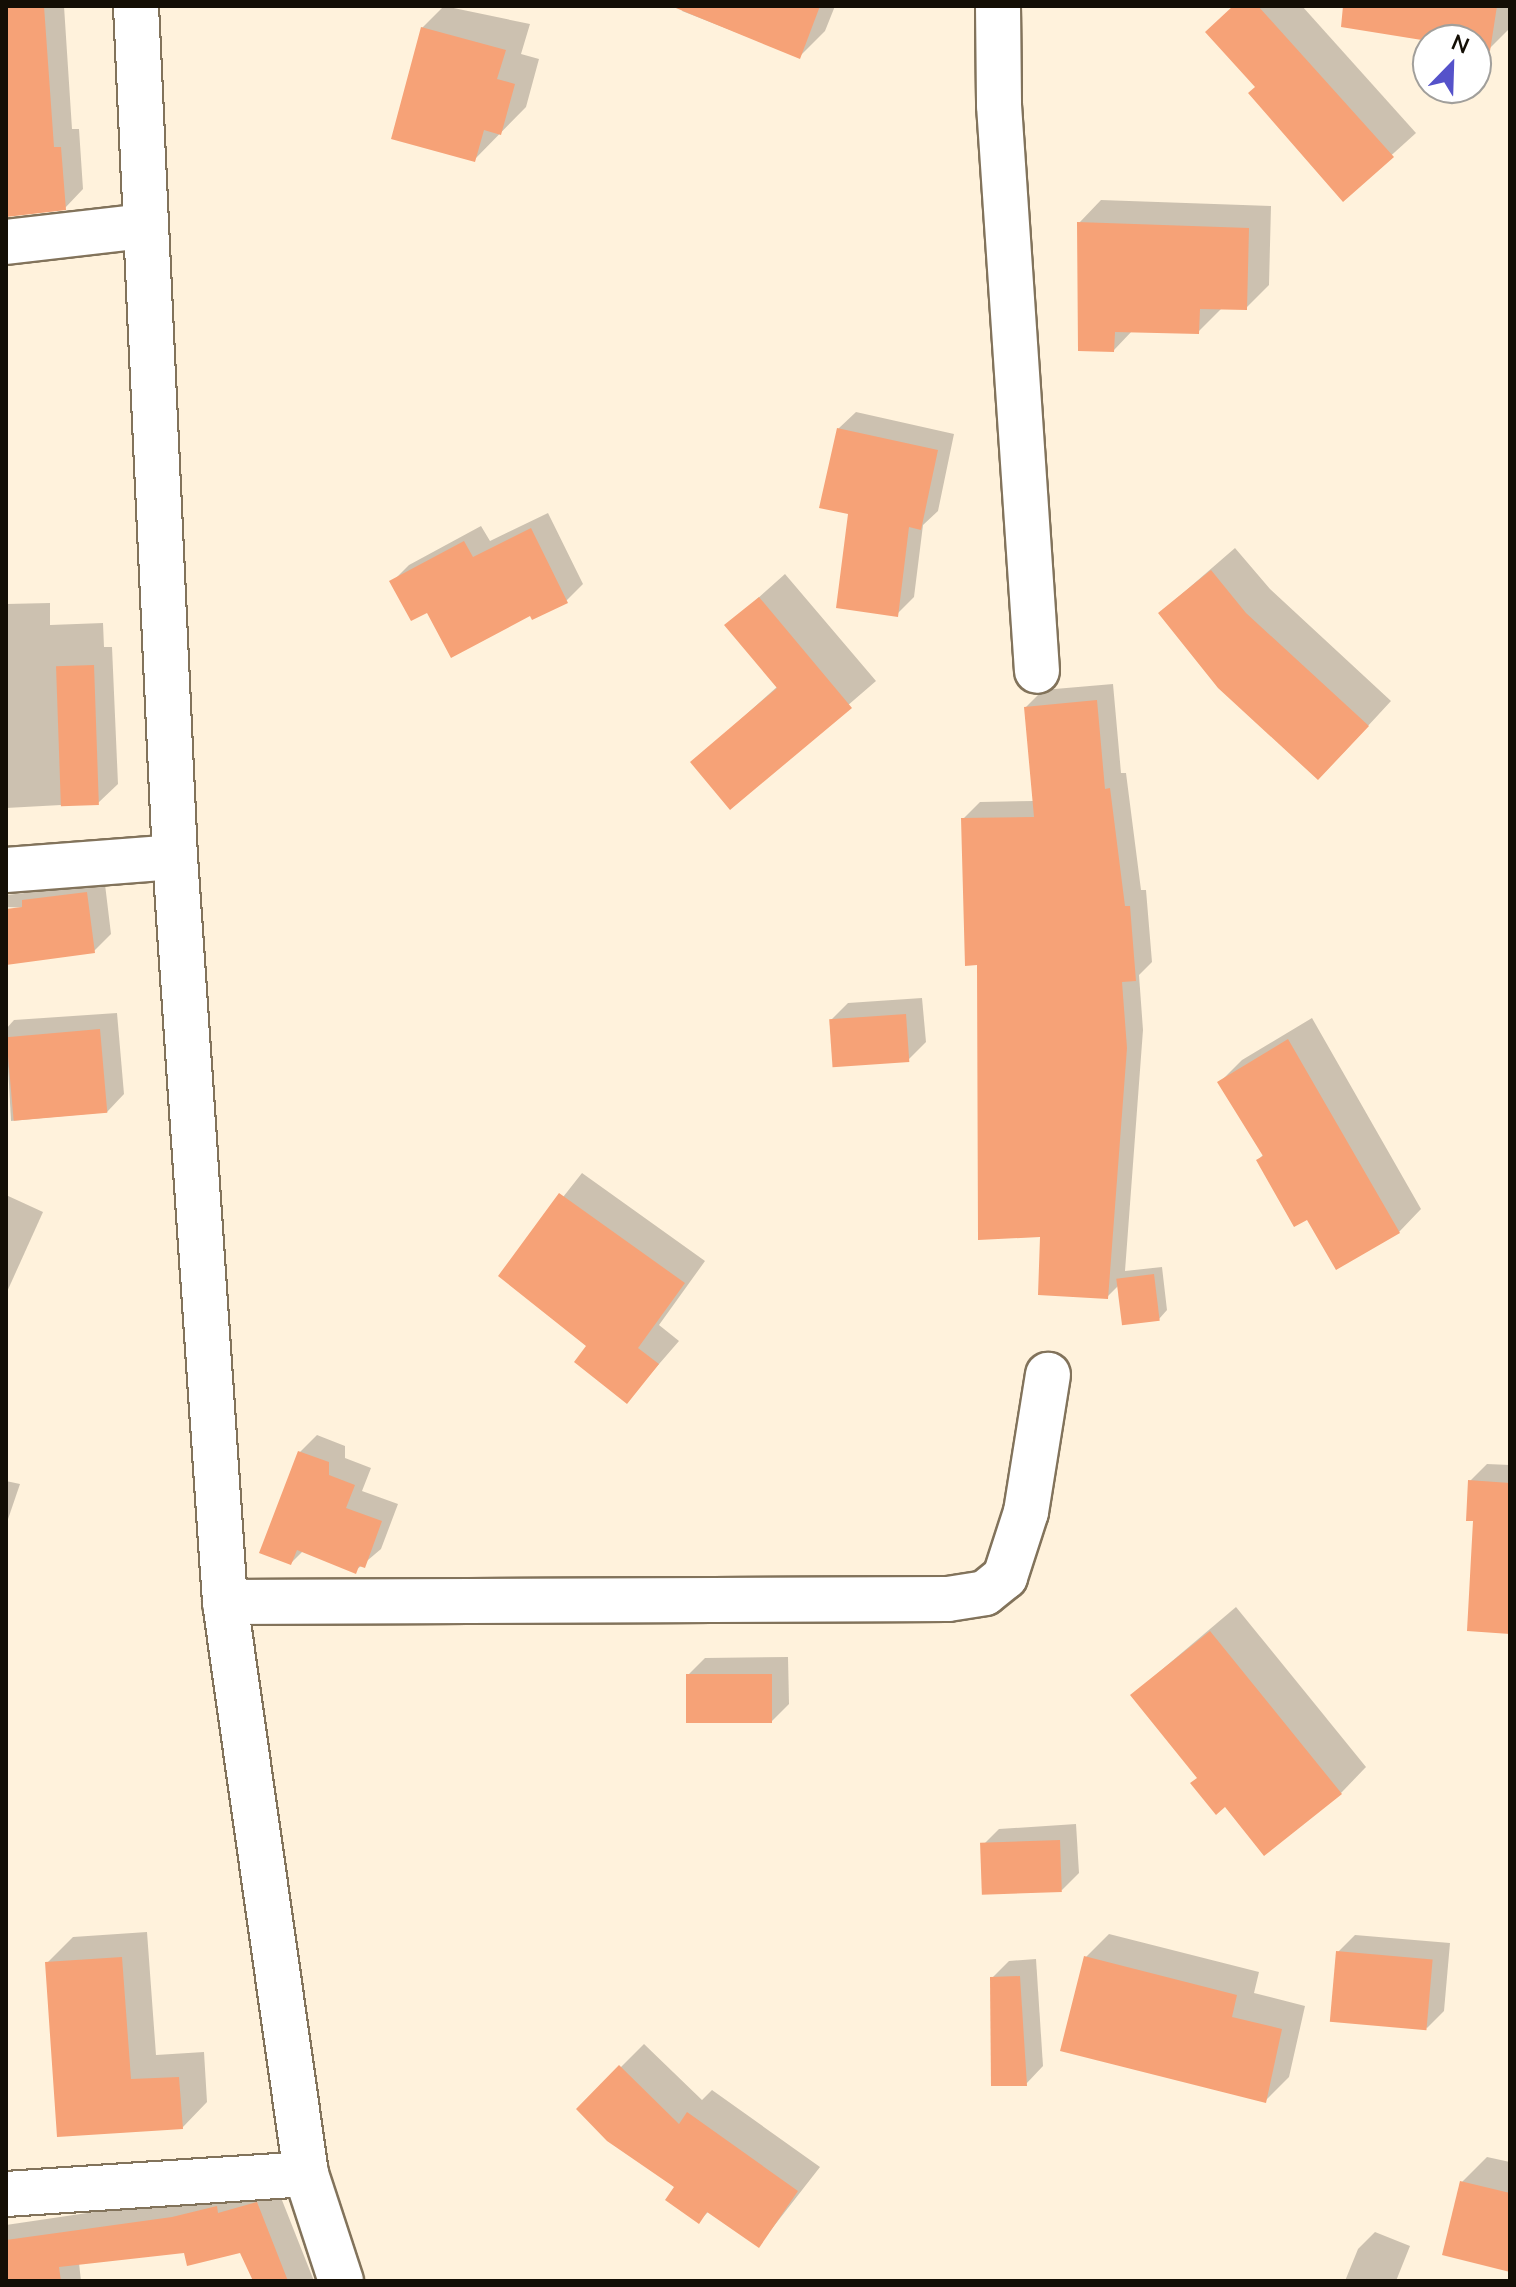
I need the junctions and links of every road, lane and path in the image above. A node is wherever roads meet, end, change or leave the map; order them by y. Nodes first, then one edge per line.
1 (136, 6) edge
2 (998, 6) edge
3 (144, 226) junction
4 (6, 242) edge
5 (1037, 671) dead end
6 (175, 857) junction
7 (6, 870) edge
8 (1048, 1375) dead end
9 (225, 1602) junction
10 (306, 2174) junction
11 (6, 2194) edge
12 (341, 2281) edge

1 - 3 street
2 - 5 street
3 - 4 street
3 - 6 street
6 - 7 street
6 - 9 street
8 - 9 street
9 - 10 street
10 - 11 street
10 - 12 street

